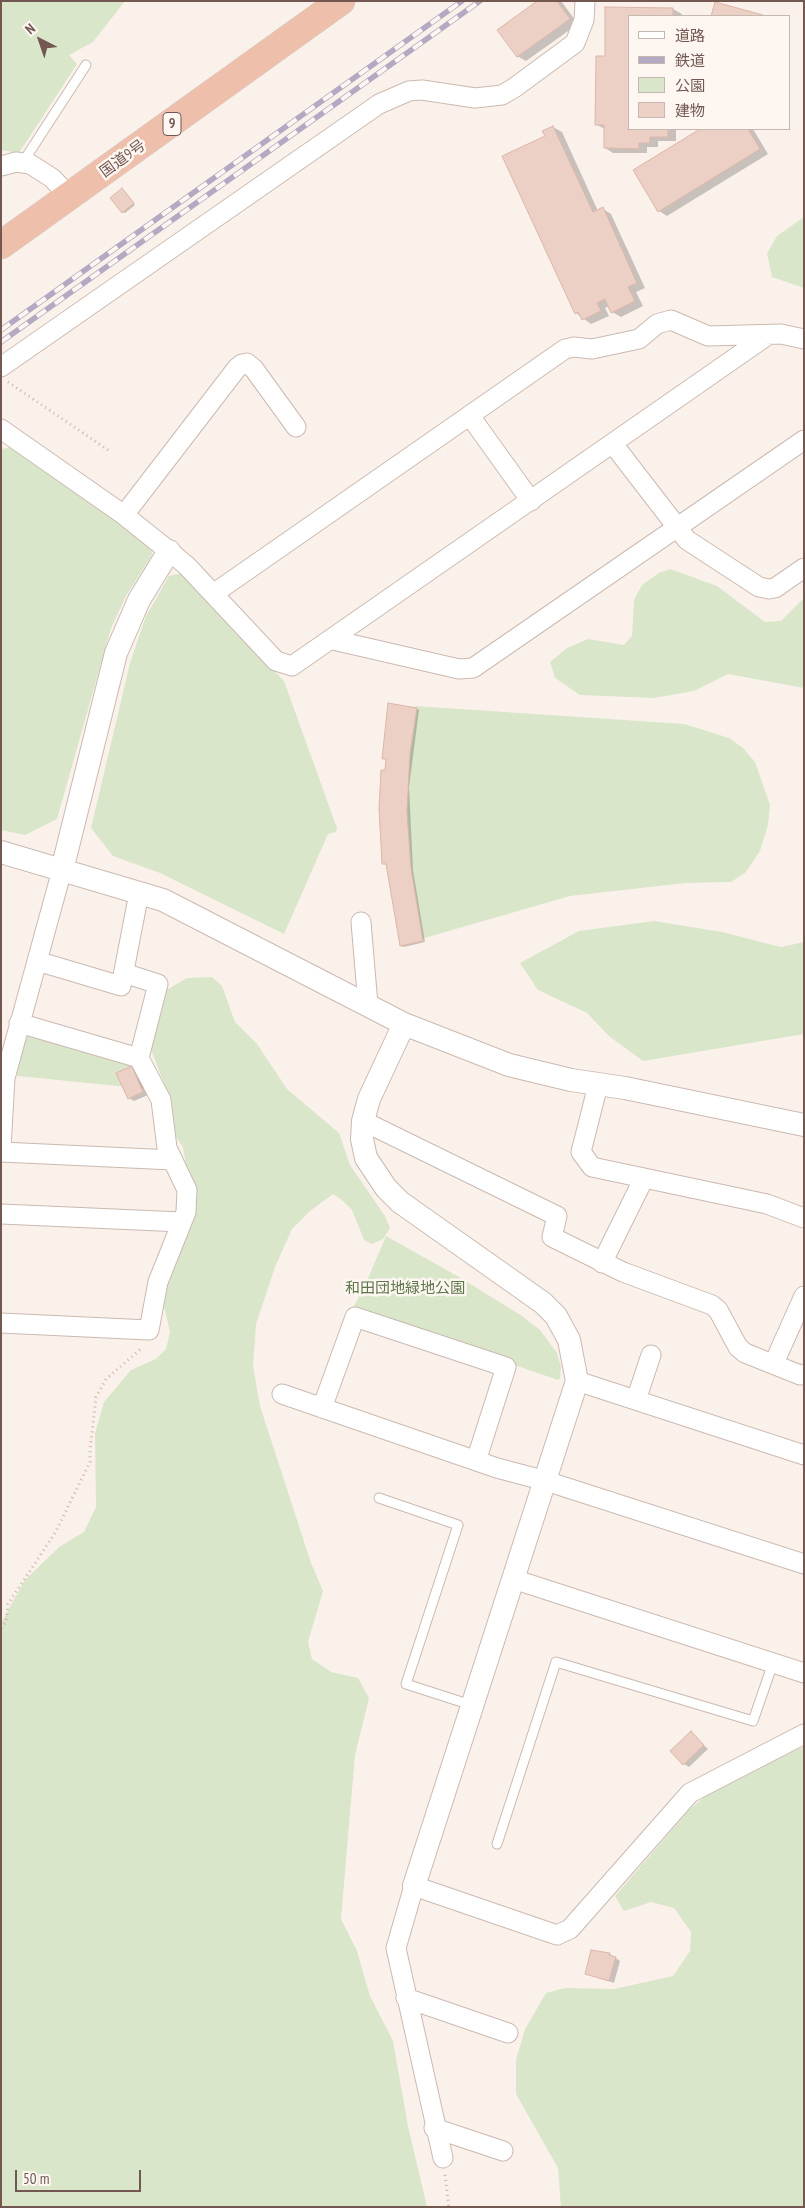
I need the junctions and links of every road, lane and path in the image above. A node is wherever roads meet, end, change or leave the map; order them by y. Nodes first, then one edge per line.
1 (341, 1) edge
2 (585, 1) edge
3 (86, 65) dead end
4 (23, 162) junction
5 (1, 166) edge
6 (70, 197) junction
7 (1, 245) edge
8 (768, 335) junction
9 (804, 339) edge
10 (1, 367) edge
11 (1, 378) edge
12 (470, 416) junction
13 (296, 427) dead end
14 (1, 429) edge
15 (804, 440) edge
16 (613, 444) junction
17 (111, 452) dead end
18 (531, 501) junction
19 (124, 515) junction
20 (677, 527) junction
21 (169, 551) junction
22 (804, 568) edge
23 (213, 594) junction
24 (333, 640) junction
25 (1, 852) edge
26 (62, 870) junction
27 (139, 893) junction
28 (361, 922) dead end
29 (37, 961) junction
30 (124, 973) junction
31 (368, 1005) junction
32 (19, 1023) junction
33 (404, 1024) junction
34 (139, 1058) junction
35 (598, 1085) junction
36 (363, 1121) junction
37 (804, 1125) edge
38 (1, 1148) edge
39 (1, 1152) edge
40 (173, 1160) junction
41 (644, 1178) junction
42 (1, 1214) edge
43 (804, 1218) edge
44 (182, 1222) junction
45 (602, 1263) junction
46 (804, 1296) edge
47 (1, 1323) edge
48 (149, 1330) junction
49 (651, 1355) dead end
50 (774, 1363) junction
51 (804, 1374) edge
52 (577, 1381) junction
53 (282, 1394) dead end
54 (636, 1400) junction
55 (322, 1408) junction
56 (804, 1455) edge
57 (476, 1461) junction
58 (546, 1481) junction
59 (379, 1498) dead end
60 (804, 1564) edge
61 (512, 1578) junction
62 (1, 1628) edge
63 (773, 1663) junction
64 (804, 1674) edge
65 (471, 1705) junction
66 (804, 1734) edge
67 (497, 1844) dead end
68 (414, 1886) junction
69 (406, 1998) junction
70 (508, 2033) dead end
71 (434, 2128) junction
72 (503, 2150) dead end
73 (442, 2158) joint
74 (449, 2207) edge

1 - 6 highway, 国道9号 / 9
2 - 10 street
3 - 4 lane
4 - 5 street
4 - 6 street
6 - 7 highway, 国道9号 / 9
8 - 9 street
8 - 12 street
8 - 16 street
11 - 17 path
12 - 18 street
12 - 23 street
13 - 19 street
14 - 19 street
15 - 20 street
16 - 18 street
16 - 20 street
18 - 24 street
19 - 21 street
20 - 22 street
20 - 24 street
21 - 23 street
21 - 26 street
23 - 24 street
25 - 26 street
26 - 27 street
26 - 29 street
27 - 30 street
27 - 31 street
28 - 31 street
29 - 30 street
29 - 32 street
30 - 34 street
31 - 33 street
32 - 34 street
32 - 38 street
33 - 35 street
33 - 36 street
34 - 40 street
35 - 37 street
35 - 41 street
36 - 45 street
36 - 52 street
39 - 40 street
40 - 44 street
41 - 43 street
41 - 45 street
42 - 44 street
44 - 48 street
45 - 50 street
46 - 50 street
47 - 48 street
48 - 62 path
49 - 54 street
50 - 51 street
52 - 54 street
52 - 58 street
53 - 55 street
54 - 56 street
55 - 57 street
55 - 57 street
57 - 58 street
58 - 60 street
58 - 61 street
59 - 65 lane
61 - 63 street
61 - 65 street
63 - 64 street
63 - 67 lane
65 - 68 street
66 - 68 street
68 - 69 street
69 - 70 street
69 - 71 street
71 - 72 street
71 - 73 street
73 - 74 path

